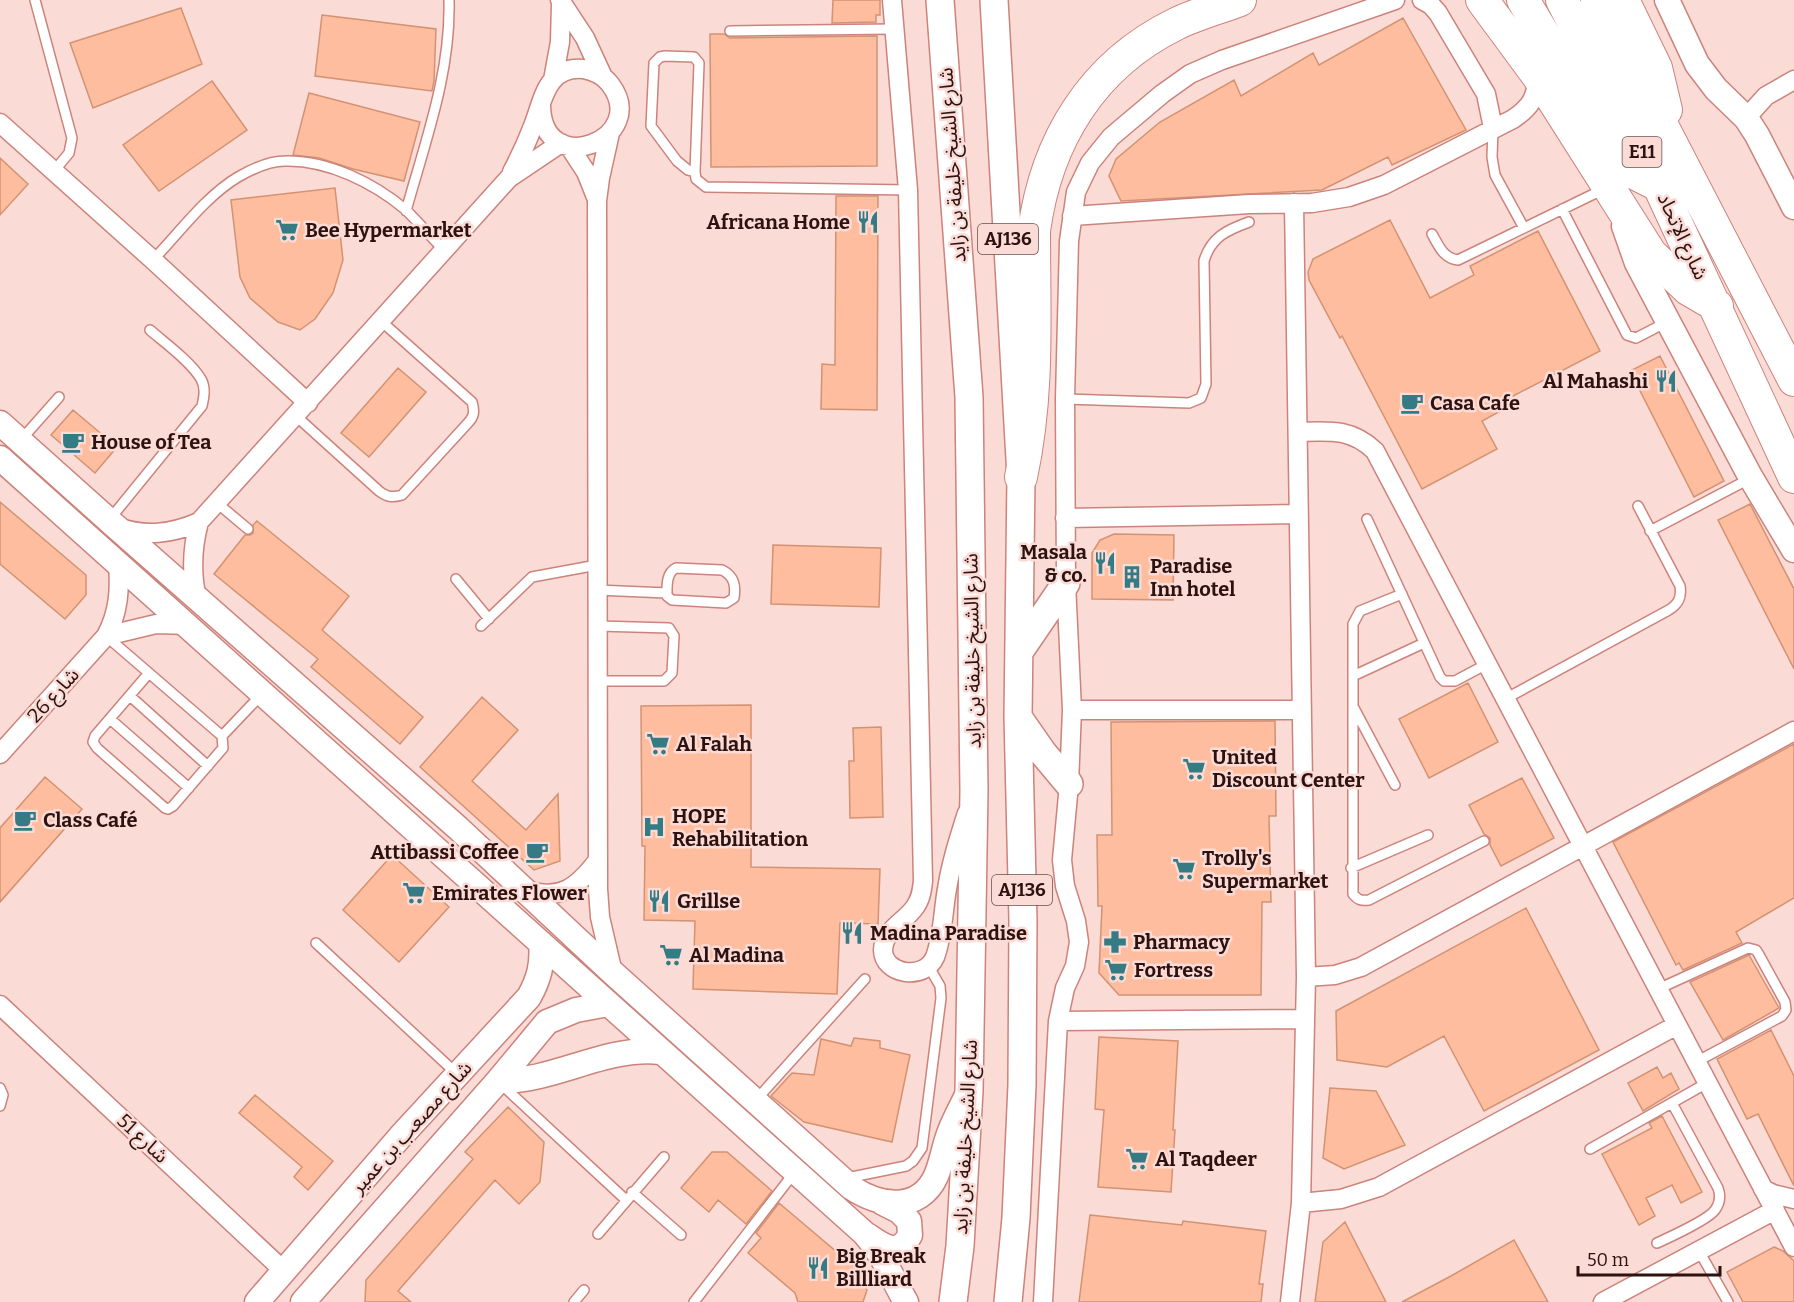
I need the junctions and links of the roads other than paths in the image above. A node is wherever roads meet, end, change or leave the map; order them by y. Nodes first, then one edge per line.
1 (35, 0) edge
2 (449, 0) edge
3 (892, 0) edge
4 (940, 0) edge
5 (994, 0) edge
6 (1240, 0) edge
7 (1395, 0) edge
8 (1422, 0) edge
9 (1482, 0) edge
10 (1523, 0) edge
11 (1562, 0) edge
12 (1597, 0) edge
13 (1623, 0) edge
14 (1667, 0) edge
15 (562, 1) edge
16 (895, 29) junction
17 (730, 31) dead end
18 (603, 76) junction
19 (1538, 76) junction
20 (553, 80) junction
21 (1794, 80) edge
22 (541, 105) junction
23 (1746, 118) junction
24 (0, 123) edge
25 (1493, 128) junction
26 (610, 133) junction
27 (1667, 138) junction
28 (565, 145) junction
29 (54, 171) junction
30 (695, 172) junction
31 (509, 178) junction
32 (1659, 186) junction
33 (908, 190) junction
34 (1615, 196) junction
35 (597, 201) junction
36 (1294, 203) junction
37 (1794, 207) edge
38 (1562, 208) junction
39 (406, 211) junction
40 (1072, 216) junction
41 (1249, 222) dead end
42 (1524, 228) junction
43 (1432, 234) dead end
44 (444, 250) junction
45 (153, 260) junction
46 (1717, 306) junction
47 (381, 321) junction
48 (1668, 321) junction
49 (150, 330) dead end
50 (1794, 380) edge
51 (59, 397) dead end
52 (1065, 399) junction
53 (302, 409) junction
54 (0, 423) edge
55 (1298, 432) junction
56 (20, 441) junction
57 (0, 458) edge
58 (1021, 477) junction
59 (1794, 477) edge
60 (1751, 478) junction
61 (217, 503) junction
62 (1638, 506) dead end
63 (1298, 514) junction
64 (1065, 518) junction
65 (1367, 519) dead end
66 (199, 522) junction
67 (111, 523) junction
68 (248, 529) dead end
69 (1650, 531) junction
70 (1794, 550) edge
71 (118, 563) junction
72 (597, 565) junction
73 (456, 579) dead end
74 (1066, 583) junction
75 (597, 590) junction
76 (667, 593) junction
77 (1402, 594) junction
78 (197, 599) junction
79 (189, 625) junction
80 (598, 626) junction
81 (106, 636) junction
82 (1424, 643) junction
83 (1019, 652) junction
84 (1487, 664) junction
85 (148, 673) junction
86 (1353, 676) junction
87 (597, 681) junction
88 (264, 692) junction
89 (130, 696) junction
90 (1505, 699) junction
91 (1353, 705) junction
92 (1072, 710) junction
93 (1301, 710) junction
94 (1018, 717) junction
95 (110, 719) junction
96 (1794, 731) edge
97 (222, 736) junction
98 (0, 754) edge
99 (208, 766) junction
100 (1069, 784) junction
101 (1395, 785) dead end
102 (189, 788) junction
103 (974, 791) junction
104 (1428, 835) dead end
105 (1484, 841) dead end
106 (1582, 845) junction
107 (598, 860) junction
108 (1351, 868) junction
109 (520, 888) junction
110 (316, 943) dead end
111 (541, 943) junction
112 (929, 966) junction
113 (613, 973) junction
114 (1306, 977) junction
115 (865, 979) dead end
116 (1658, 989) junction
117 (529, 997) junction
118 (608, 1004) junction
119 (0, 1005) edge
120 (1305, 1019) junction
121 (1058, 1021) junction
122 (547, 1022) junction
123 (1677, 1025) junction
124 (660, 1052) junction
125 (1696, 1062) junction
126 (458, 1075) junction
127 (498, 1081) junction
128 (1707, 1083) junction
129 (0, 1088) edge
130 (969, 1091) junction
131 (756, 1100) junction
132 (1672, 1103) junction
133 (0, 1106) edge
134 (1590, 1149) dead end
135 (663, 1156) dead end
136 (795, 1172) junction
137 (843, 1179) junction
138 (1763, 1189) junction
139 (629, 1196) junction
140 (1794, 1199) edge
141 (883, 1203) junction
142 (1301, 1203) junction
143 (1774, 1210) junction
144 (864, 1233) junction
145 (598, 1234) dead end
146 (681, 1235) dead end
147 (1657, 1244) dead end
148 (1794, 1248) edge
149 (1699, 1251) junction
150 (285, 1272) junction
151 (584, 1290) dead end
152 (899, 1296) edge
153 (309, 1300) edge
154 (257, 1302) edge
155 (574, 1302) edge
156 (694, 1302) edge
157 (953, 1302) edge
158 (1008, 1302) edge
159 (1042, 1302) edge
160 (1290, 1302) edge
161 (1603, 1302) edge
162 (1728, 1302) edge

1 - 29 lane
2 - 39 lane
3 - 16 street
4 - 103 main road, شارع الشيخ خليفة بن زايد / AJ136
5 - 58 main road, AJ136
6 - 58 highway
7 - 40 street
8 - 25 street
9 - 19 highway
10 - 32 highway
11 - 32 highway, شارع الإتحاد / E11
12 - 27 highway, شارع الإتحاد / E11
13 - 27 highway
14 - 23 street
15 - 18 street
15 - 20 street
16 - 17 lane
16 - 33 street
18 - 20 street
18 - 26 street
19 - 25 street
19 - 34 highway
20 - 22 street
21 - 23 street
22 - 28 street
22 - 31 street
23 - 37 street
24 - 29 street
25 - 36 street
25 - 42 lane
26 - 28 street
26 - 35 street
27 - 50 highway, شارع الإتحاد / E11
28 - 31 street
28 - 35 street
29 - 45 street
30 - 30 lane
30 - 33 lane
31 - 44 street
32 - 46 highway, شارع الإتحاد / E11
33 - 112 street
34 - 38 lane
34 - 46 highway
34 - 48 street
35 - 72 street
36 - 40 street
36 - 55 street
38 - 42 lane
38 - 48 lane
39 - 44 lane
39 - 45 lane
40 - 52 street
41 - 52 lane
42 - 43 lane
44 - 47 street
45 - 53 street
46 - 59 highway, شارع الإتحاد / E11
47 - 53 street
47 - 53 lane
48 - 60 street
49 - 67 lane
51 - 56 lane
52 - 64 street
53 - 61 street
54 - 56 street
55 - 63 street
55 - 84 street
56 - 67 street
57 - 71 street
58 - 83 main road, AJ136
60 - 69 lane
60 - 70 street
61 - 66 street
61 - 68 lane
62 - 69 lane
63 - 64 street
63 - 93 street
64 - 74 street
65 - 77 lane
66 - 67 street
66 - 78 street
67 - 78 street
69 - 90 lane
71 - 79 street
71 - 81 street, شارع 26
72 - 73 lane
72 - 75 street
74 - 83 main road
74 - 92 street
75 - 76 lane
75 - 80 street
76 - 76 lane
77 - 82 lane
77 - 86 lane
78 - 109 street
79 - 81 street
79 - 88 street
80 - 87 street
80 - 87 lane
81 - 85 lane
81 - 98 street, شارع 26
82 - 84 lane
82 - 86 lane
83 - 94 main road, AJ136
84 - 90 street
85 - 89 lane
85 - 97 lane
86 - 91 lane
87 - 107 street
88 - 97 lane
88 - 111 street
89 - 95 lane
89 - 99 lane
90 - 106 street
91 - 101 lane
91 - 108 lane
92 - 93 street
92 - 100 street
93 - 114 street
94 - 100 main road
94 - 158 main road, AJ136
95 - 102 lane
95 - 102 lane
96 - 106 street
97 - 99 lane
99 - 102 lane
100 - 121 street
103 - 112 street
103 - 130 main road, شارع الشيخ خليفة بن زايد / AJ136
104 - 108 lane
105 - 108 lane
106 - 114 street
106 - 116 street
107 - 109 street
107 - 113 street
109 - 113 street
110 - 126 lane
111 - 117 street, شارع مصعب بن عمير
111 - 118 street
112 - 137 lane
113 - 131 street
114 - 120 street
115 - 131 lane
116 - 123 street
116 - 125 lane
117 - 122 street
117 - 126 street, شارع مصعب بن عمير
118 - 122 street, شارع مصعب بن عمير
118 - 124 street
119 - 150 street, شارع 51
120 - 121 street
120 - 142 street
121 - 159 street
122 - 127 street, شارع مصعب بن عمير
123 - 125 street
123 - 142 street
124 - 127 street
124 - 136 street
125 - 128 street
126 - 150 street, شارع مصعب بن عمير
127 - 139 lane
127 - 153 street, شارع مصعب بن عمير
128 - 132 lane
128 - 138 street
129 - 133 lane
130 - 141 street
130 - 157 main road, شارع الشيخ خليفة بن زايد / AJ136
131 - 137 street
132 - 134 lane
132 - 147 lane
135 - 139 lane
136 - 144 street
136 - 156 lane
137 - 141 street
138 - 140 street
138 - 143 street
139 - 145 lane
139 - 146 lane
141 - 144 street
142 - 160 street
143 - 148 street
143 - 149 street
144 - 152 street
149 - 161 street
149 - 162 lane
150 - 154 street, شارع مصعب بن عمير
151 - 155 lane

